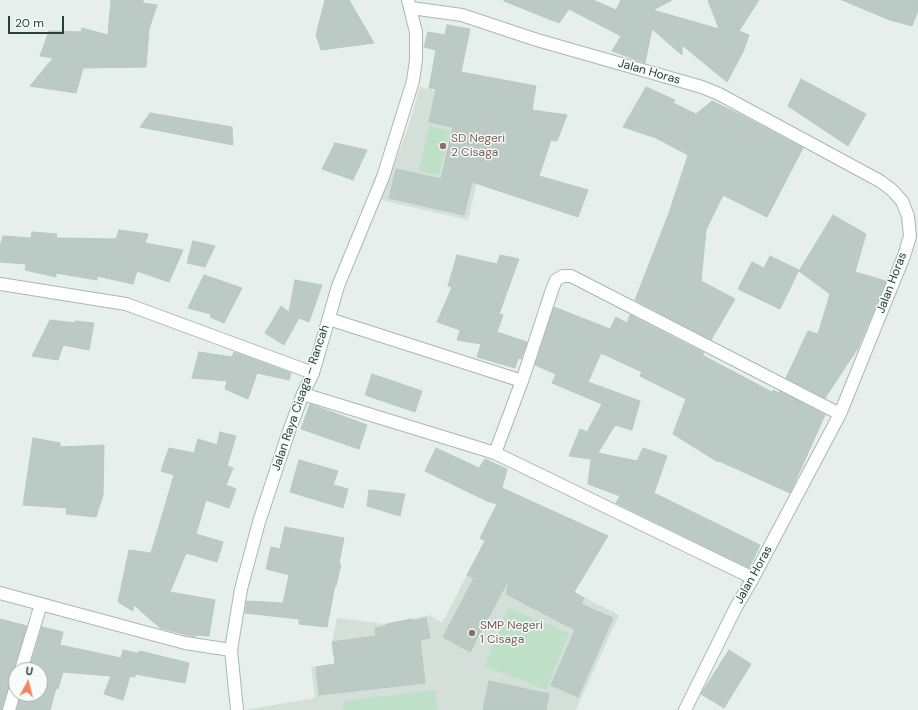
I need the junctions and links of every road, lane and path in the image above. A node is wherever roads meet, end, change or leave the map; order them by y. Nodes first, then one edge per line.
1 (409, 4) edge
2 (918, 226) edge
3 (910, 236) junction
4 (0, 284) edge
5 (329, 319) junction
6 (313, 373) junction
7 (522, 381) junction
8 (303, 394) junction
9 (840, 414) junction
10 (495, 453) junction
11 (753, 578) junction
12 (0, 593) edge
13 (41, 604) junction
14 (232, 650) junction
15 (23, 662) edge
16 (689, 709) edge
17 (237, 710) edge

1 - 3 street, Jalan Horas
1 - 5 street, Jalan Raya Cisaga – Rancah
2 - 3 street
3 - 9 street, Jalan Horas
4 - 6 street
5 - 6 street, Jalan Raya Cisaga – Rancah
5 - 7 street
6 - 8 street, Jalan Raya Cisaga – Rancah
7 - 9 street
7 - 10 street
8 - 10 street
8 - 14 street, Jalan Raya Cisaga – Rancah
9 - 11 street, Jalan Horas
10 - 11 street
11 - 16 street, Jalan Horas
12 - 13 street
13 - 14 street
13 - 15 street
14 - 17 street, Jalan Raya Cisaga – Rancah

